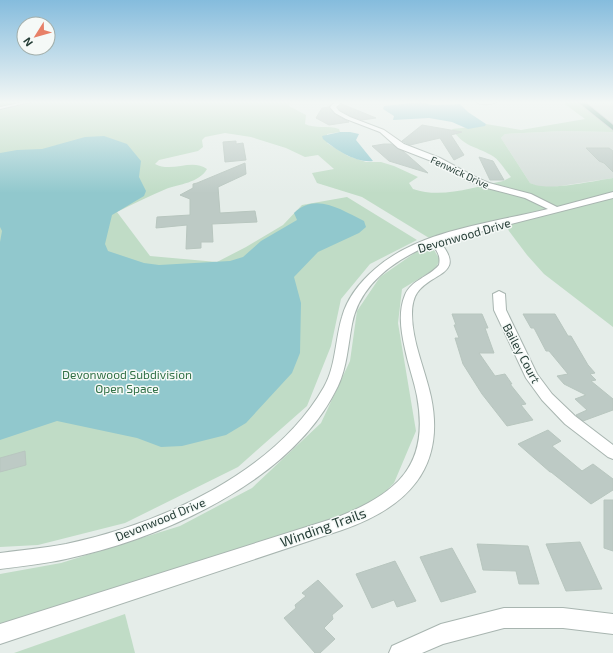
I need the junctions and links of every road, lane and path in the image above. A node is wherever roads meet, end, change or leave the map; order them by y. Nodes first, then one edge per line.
1 (384, 132) edge
2 (613, 195) edge
3 (557, 210) junction
4 (434, 241) junction
5 (499, 294) dead end
6 (613, 453) edge
7 (0, 561) edge
8 (613, 624) edge
9 (0, 634) edge
10 (399, 653) edge

1 - 3 street, Fenwick Drive
2 - 3 street, Devonwood Drive
3 - 4 street, Devonwood Drive
4 - 7 street, Devonwood Drive
4 - 9 street, Winding Trails
5 - 6 street, Bailey Court
8 - 10 street

